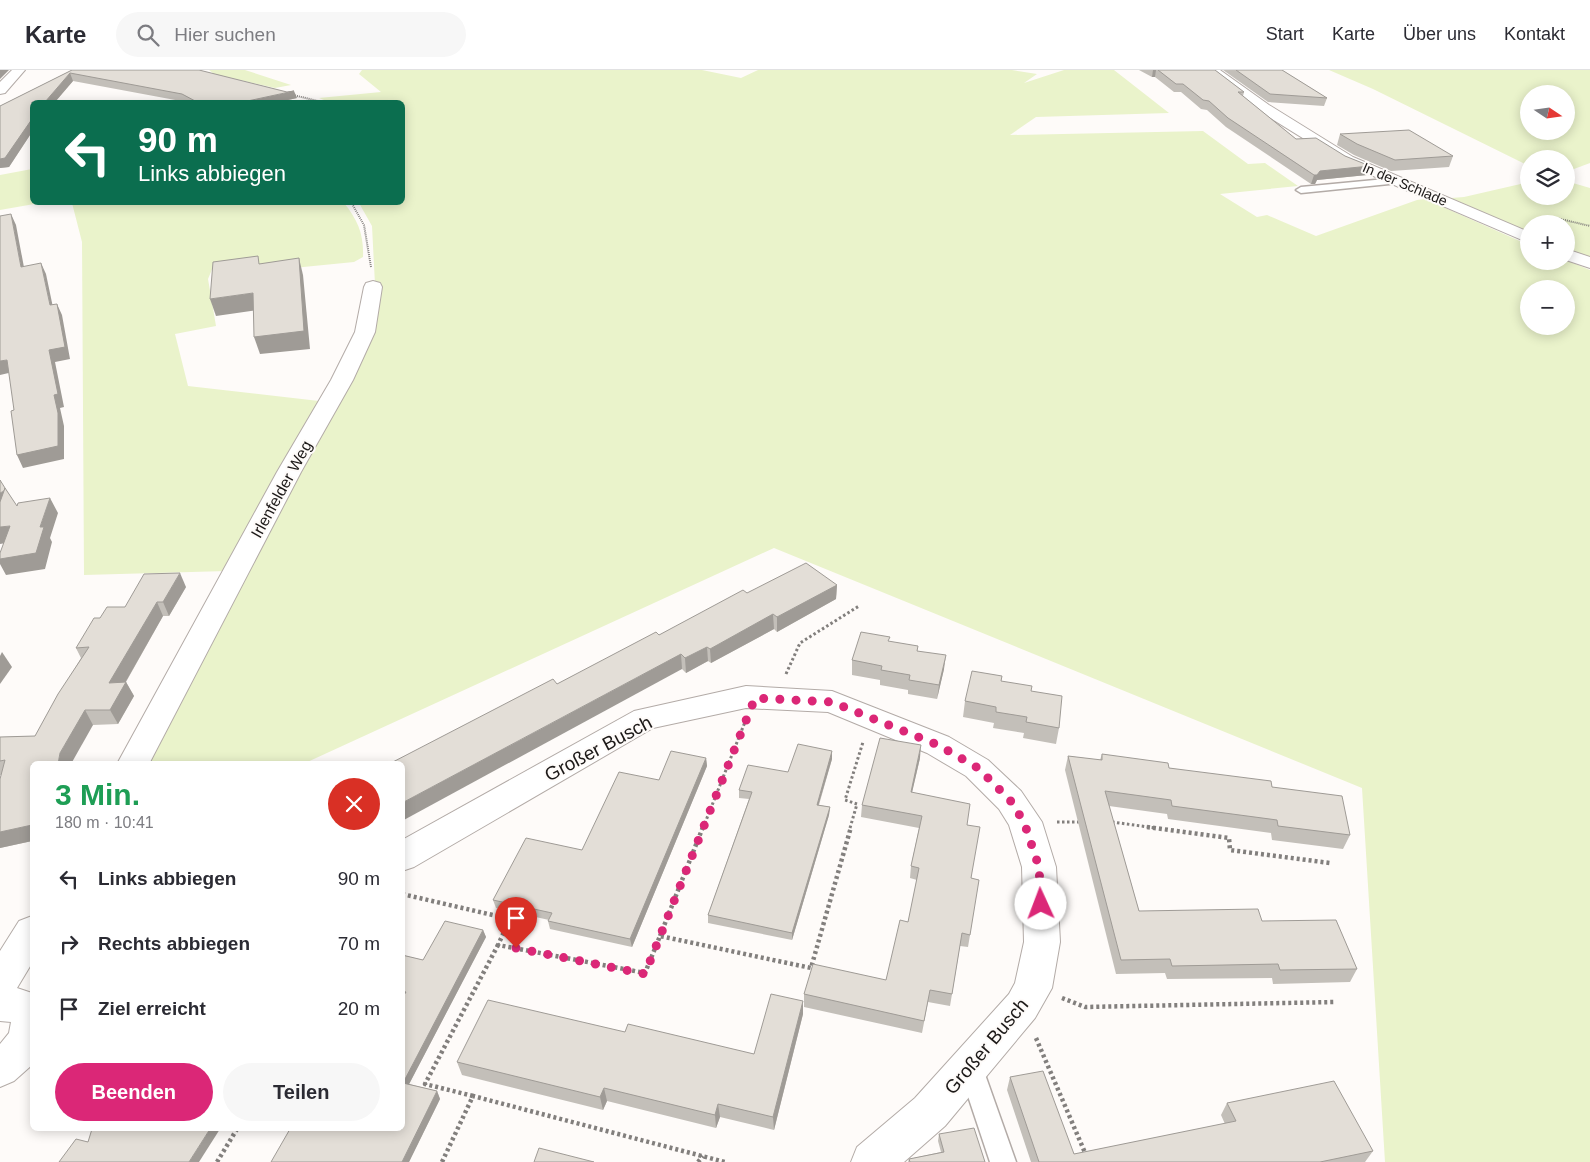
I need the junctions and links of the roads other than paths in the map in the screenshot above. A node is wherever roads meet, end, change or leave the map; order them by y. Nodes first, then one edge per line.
1 (19, 70) edge
2 (1212, 70) edge
3 (0, 90) edge
4 (1396, 181) junction
5 (1301, 190) dead end
6 (1520, 234) edge
7 (1575, 257) edge
8 (1590, 263) edge
9 (373, 287) road end
10 (135, 761) edge
11 (405, 855) edge
12 (30, 935) edge
13 (0, 984) edge
14 (0, 1004) edge
15 (30, 1017) edge
16 (30, 1035) edge
17 (970, 1066) junction
18 (0, 1068) edge
19 (872, 1162) edge
20 (1004, 1162) edge

1 - 3 street
2 - 4 street, In der Schlade
4 - 5 lane
4 - 6 street, In der Schlade
7 - 8 street
9 - 10 street, Irlenfelder Weg
11 - 17 street, Großer Busch
12 - 13 street
14 - 15 street
16 - 18 street
17 - 19 street, Großer Busch
17 - 20 lane

